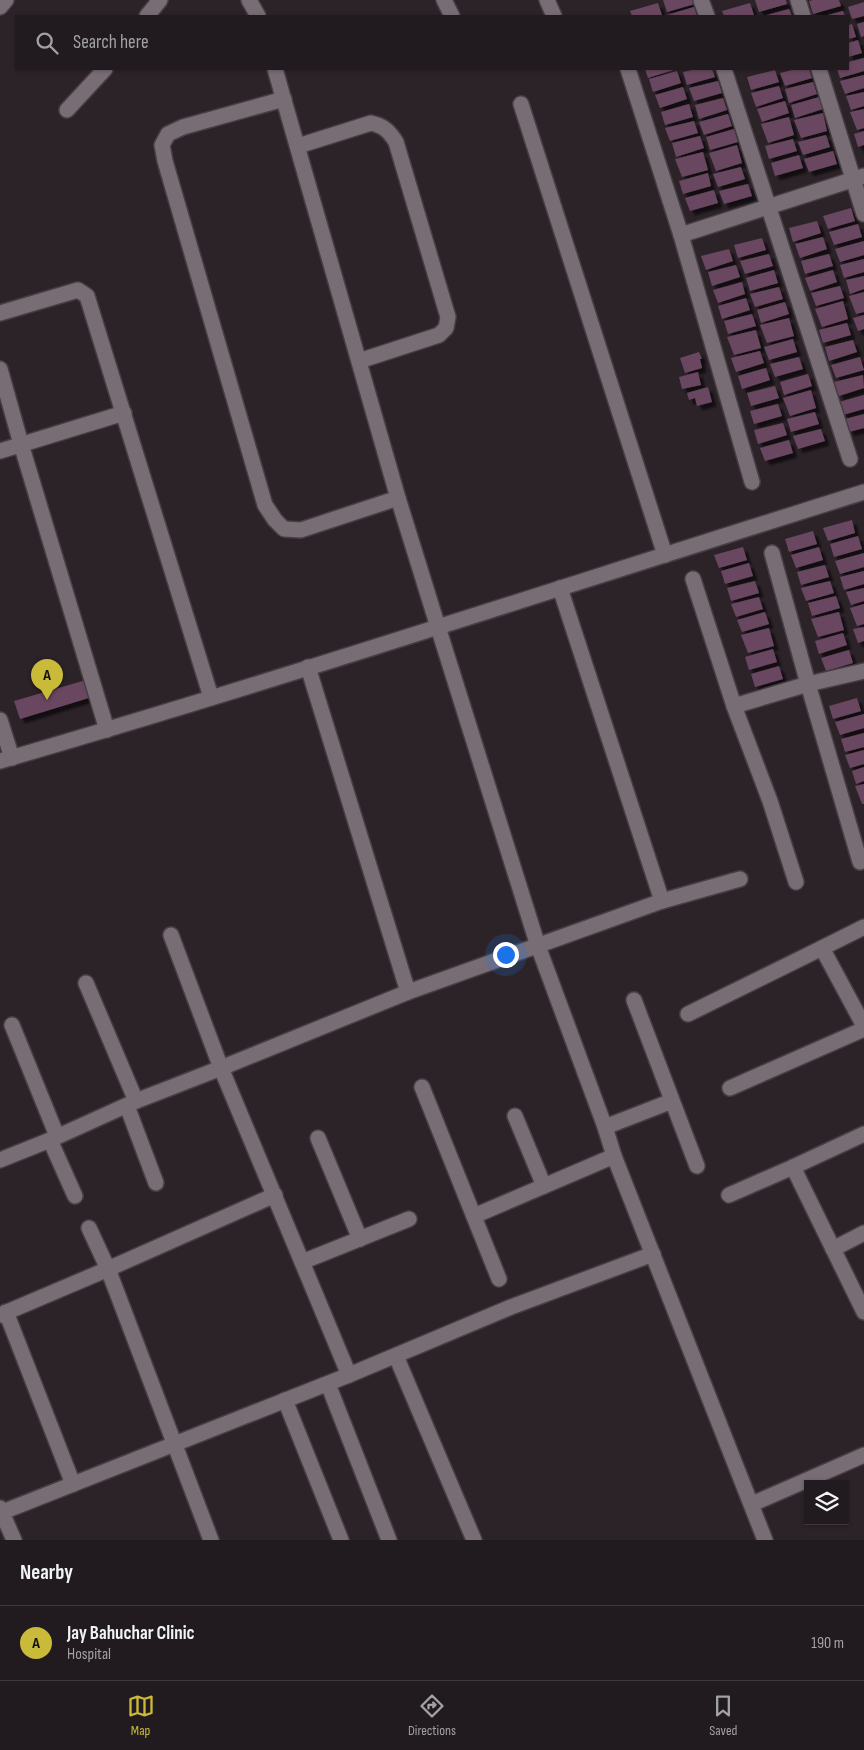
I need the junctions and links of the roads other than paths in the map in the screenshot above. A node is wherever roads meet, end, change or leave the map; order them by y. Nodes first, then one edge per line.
1 (6, 0) edge
2 (160, 0) edge
3 (249, 0) edge
4 (444, 0) edge
5 (547, 0) edge
6 (701, 0) edge
7 (798, 0) edge
8 (0, 7) edge
9 (148, 15) edge
10 (257, 15) edge
11 (452, 15) edge
12 (554, 15) edge
13 (707, 15) edge
14 (803, 15) edge
15 (104, 70) edge
16 (275, 70) edge
17 (628, 70) edge
18 (724, 70) edge
19 (819, 70) edge
20 (284, 99) junction
21 (522, 104) dead end
22 (68, 110) dead end
23 (298, 146) junction
24 (859, 178) edge
25 (768, 206) junction
26 (864, 214) edge
27 (681, 235) junction
28 (0, 313) edge
29 (359, 361) junction
30 (0, 369) edge
31 (124, 413) junction
32 (21, 444) junction
33 (0, 451) edge
34 (850, 459) dead end
35 (752, 482) dead end
36 (864, 492) edge
37 (398, 498) junction
38 (772, 552) dead end
39 (665, 555) junction
40 (694, 579) dead end
41 (560, 588) junction
42 (438, 627) junction
43 (308, 667) junction
44 (864, 671) edge
45 (808, 684) junction
46 (211, 697) junction
47 (734, 706) junction
48 (0, 720) edge
49 (107, 730) junction
50 (6, 759) edge
51 (860, 862) dead end
52 (740, 880) dead end
53 (796, 882) dead end
54 (662, 901) junction
55 (864, 927) edge
56 (171, 935) dead end
57 (538, 946) junction
58 (822, 948) junction
59 (86, 983) dead end
60 (408, 992) junction
61 (634, 1000) dead end
62 (688, 1014) dead end
63 (12, 1025) dead end
64 (864, 1027) edge
65 (222, 1068) junction
66 (422, 1087) dead end
67 (730, 1088) dead end
68 (672, 1101) junction
69 (132, 1103) junction
70 (515, 1116) dead end
71 (605, 1127) junction
72 (864, 1134) edge
73 (54, 1138) junction
74 (318, 1138) dead end
75 (614, 1156) junction
76 (0, 1160) edge
77 (697, 1166) dead end
78 (793, 1167) junction
79 (156, 1183) dead end
80 (544, 1186) junction
81 (275, 1195) junction
82 (729, 1195) dead end
83 (75, 1196) dead end
84 (474, 1216) junction
85 (409, 1219) dead end
86 (89, 1228) dead end
87 (864, 1233) edge
88 (360, 1239) junction
89 (834, 1248) junction
90 (653, 1254) junction
91 (302, 1262) junction
92 (108, 1270) junction
93 (499, 1279) dead end
94 (864, 1312) edge
95 (3, 1313) edge
96 (396, 1356) junction
97 (349, 1375) junction
98 (328, 1384) junction
99 (285, 1400) junction
100 (175, 1444) junction
101 (864, 1455) edge
102 (73, 1484) junction
103 (752, 1504) junction
104 (1, 1511) edge
105 (14, 1540) edge
106 (211, 1540) edge
107 (341, 1540) edge
108 (389, 1540) edge
109 (474, 1540) edge
110 (766, 1540) edge

1 - 8 street
2 - 9 street
3 - 10 street
4 - 11 street
5 - 12 street
6 - 13 street
7 - 14 street
15 - 22 street
16 - 20 street
17 - 27 street
18 - 25 street
19 - 24 street
20 - 23 street
20 - 37 street
21 - 39 street
23 - 29 street
23 - 29 street
24 - 25 street
24 - 26 street
25 - 27 street
25 - 34 street
27 - 35 street
28 - 31 street
29 - 37 street
30 - 32 street
31 - 32 street
31 - 46 street
32 - 33 street
32 - 49 street
36 - 39 street
37 - 42 street
38 - 45 street
39 - 41 street
40 - 47 street
41 - 42 street
41 - 54 street
42 - 43 street
42 - 57 street
43 - 46 street
43 - 60 street
44 - 45 street
45 - 47 street
45 - 51 street
46 - 49 street
47 - 53 street
48 - 50 street
49 - 50 street
52 - 54 street
54 - 57 street
55 - 58 street
56 - 65 street
57 - 60 street
57 - 71 street
58 - 62 street
58 - 64 street
59 - 69 street
60 - 65 street
61 - 68 street
63 - 73 street
64 - 67 street
65 - 69 street
65 - 81 street
66 - 84 street
68 - 71 street
68 - 77 street
69 - 73 street
69 - 79 street
70 - 80 street
71 - 75 street
72 - 78 street
73 - 76 street
73 - 83 street
74 - 88 street
75 - 80 street
75 - 90 street
78 - 82 street
78 - 89 street
80 - 84 street
81 - 91 street
81 - 92 street
84 - 93 street
85 - 88 street
86 - 92 street
87 - 89 street
88 - 91 street
89 - 94 street
90 - 96 street
90 - 103 street
91 - 97 street
92 - 95 street
92 - 100 street
95 - 102 street
96 - 97 street
96 - 109 street
97 - 98 street
98 - 99 street
98 - 108 street
99 - 100 street
99 - 107 street
100 - 102 street
100 - 106 street
101 - 103 street
102 - 104 street
103 - 110 street
104 - 105 street

